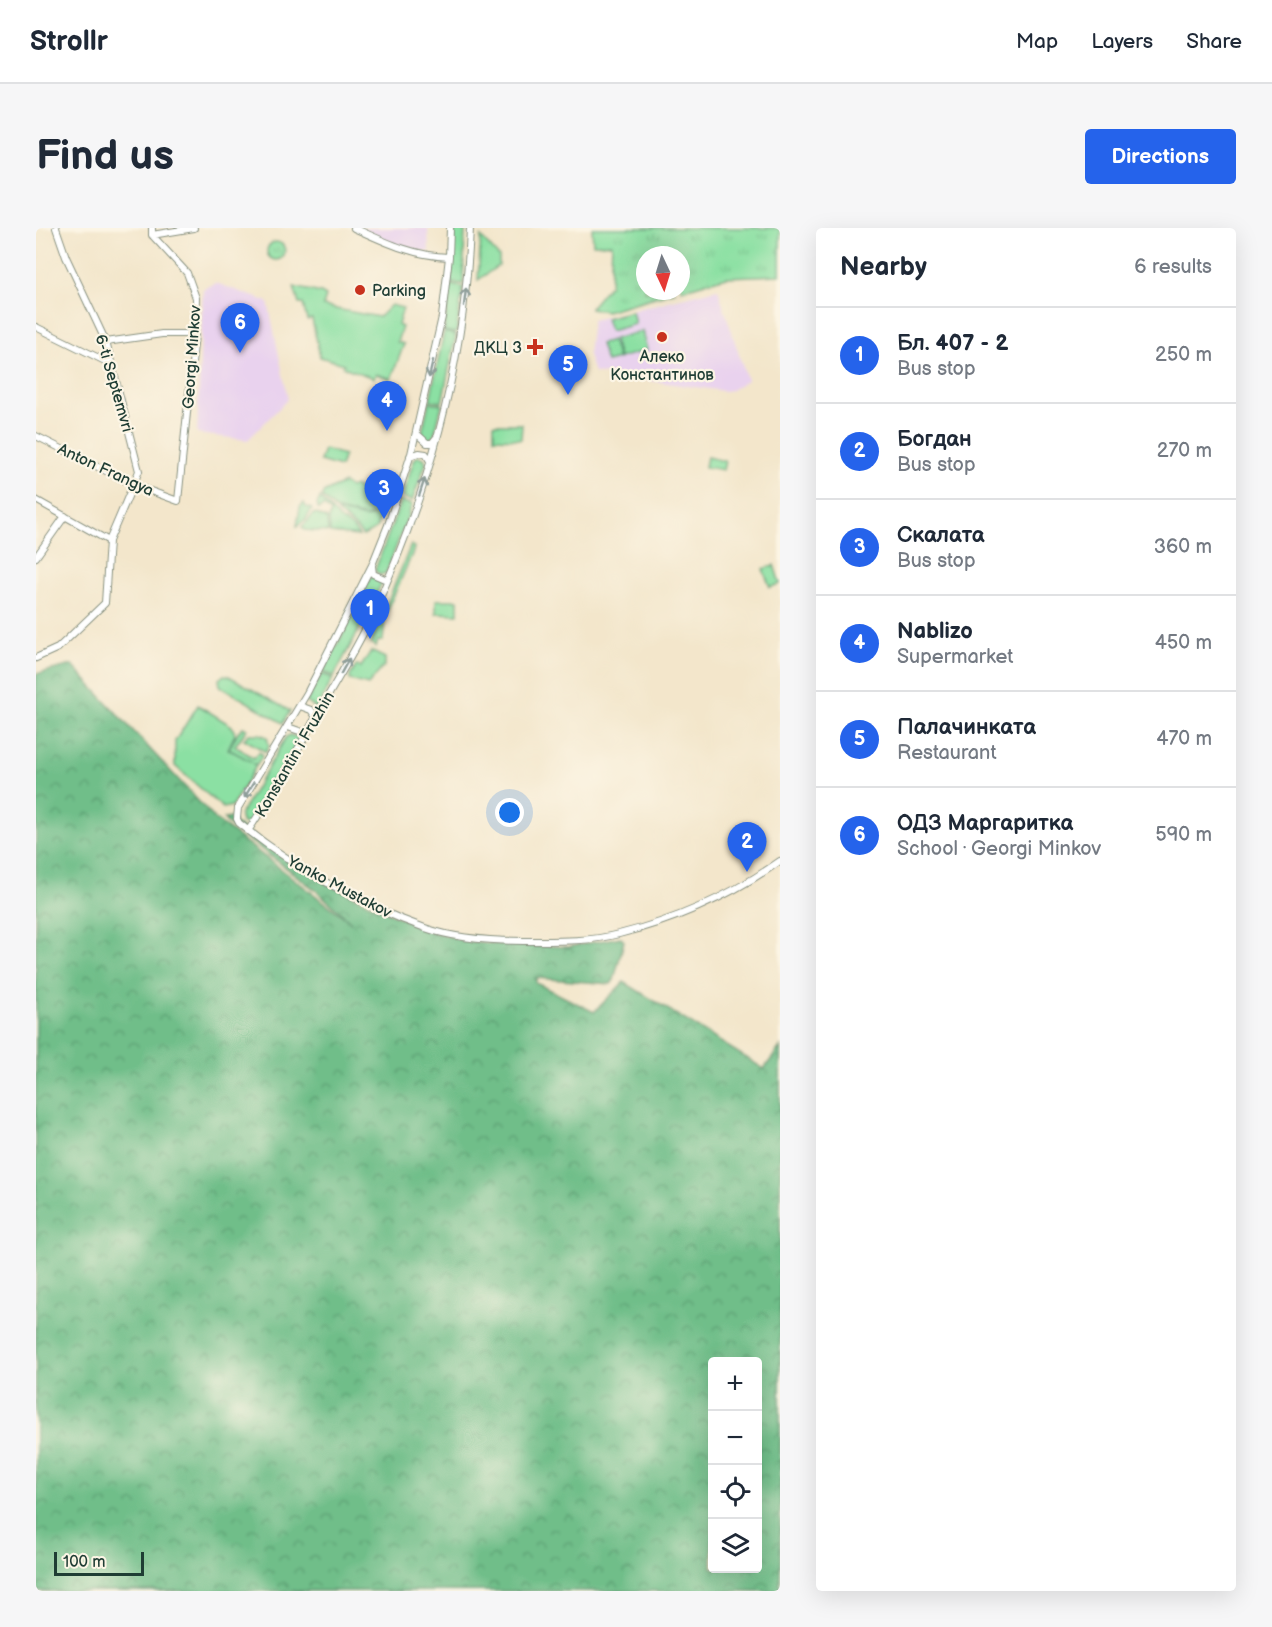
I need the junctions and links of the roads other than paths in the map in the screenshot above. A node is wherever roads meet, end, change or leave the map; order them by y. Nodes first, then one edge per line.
1 (56, 228) edge
2 (194, 228) edge
3 (354, 228) edge
4 (450, 228) edge
5 (470, 228) edge
6 (152, 232) edge
7 (449, 258) junction
8 (36, 327) edge
9 (195, 334) junction
10 (106, 342) junction
11 (111, 364) junction
12 (416, 433) junction
13 (36, 436) edge
14 (437, 437) junction
15 (410, 456) junction
16 (430, 462) junction
17 (134, 485) junction
18 (36, 500) edge
19 (178, 501) joint
20 (65, 516) junction
21 (109, 541) junction
22 (36, 555) edge
23 (372, 565) junction
24 (387, 580) junction
25 (36, 658) edge
26 (300, 706) junction
27 (316, 717) junction
28 (293, 719) junction
29 (288, 727) junction
30 (309, 730) junction
31 (298, 731) junction
32 (248, 831) junction
33 (780, 861) edge

1 - 10 street, 6-ti Septemvri
2 - 6 street
3 - 7 street
4 - 7 street, Konstantin i Fruzhin
14 -> 5 street, Konstantin i Fruzhin
6 - 9 street, Georgi Minkov
7 -> 12 street, Konstantin i Fruzhin
8 - 11 street
9 - 10 street
9 - 19 street, Georgi Minkov
10 - 11 street, 6-ti Septemvri
11 - 17 street, 6-ti Septemvri
12 - 14 street
12 - 15 street, Konstantin i Fruzhin
13 - 17 street, Anton Frangya
14 - 16 street, Konstantin i Fruzhin
15 - 16 street
15 - 23 street, Konstantin i Fruzhin
24 -> 16 street, Konstantin i Fruzhin
17 - 19 street, Anton Frangya
17 - 21 street, 6-ti Septemvri
18 - 20 street
20 - 21 street
20 - 22 street
21 - 25 street
23 - 24 street
23 - 26 street, Konstantin i Fruzhin
27 -> 24 street, Konstantin i Fruzhin
26 - 27 street
26 - 28 street, Konstantin i Fruzhin
27 - 30 street, Konstantin i Fruzhin
28 - 29 street, Konstantin i Fruzhin
28 - 31 street
29 - 31 street
29 -> 32 street, Konstantin i Fruzhin
30 - 31 street
30 - 32 street, Konstantin i Fruzhin
32 - 33 street, Yanko Mustakov

